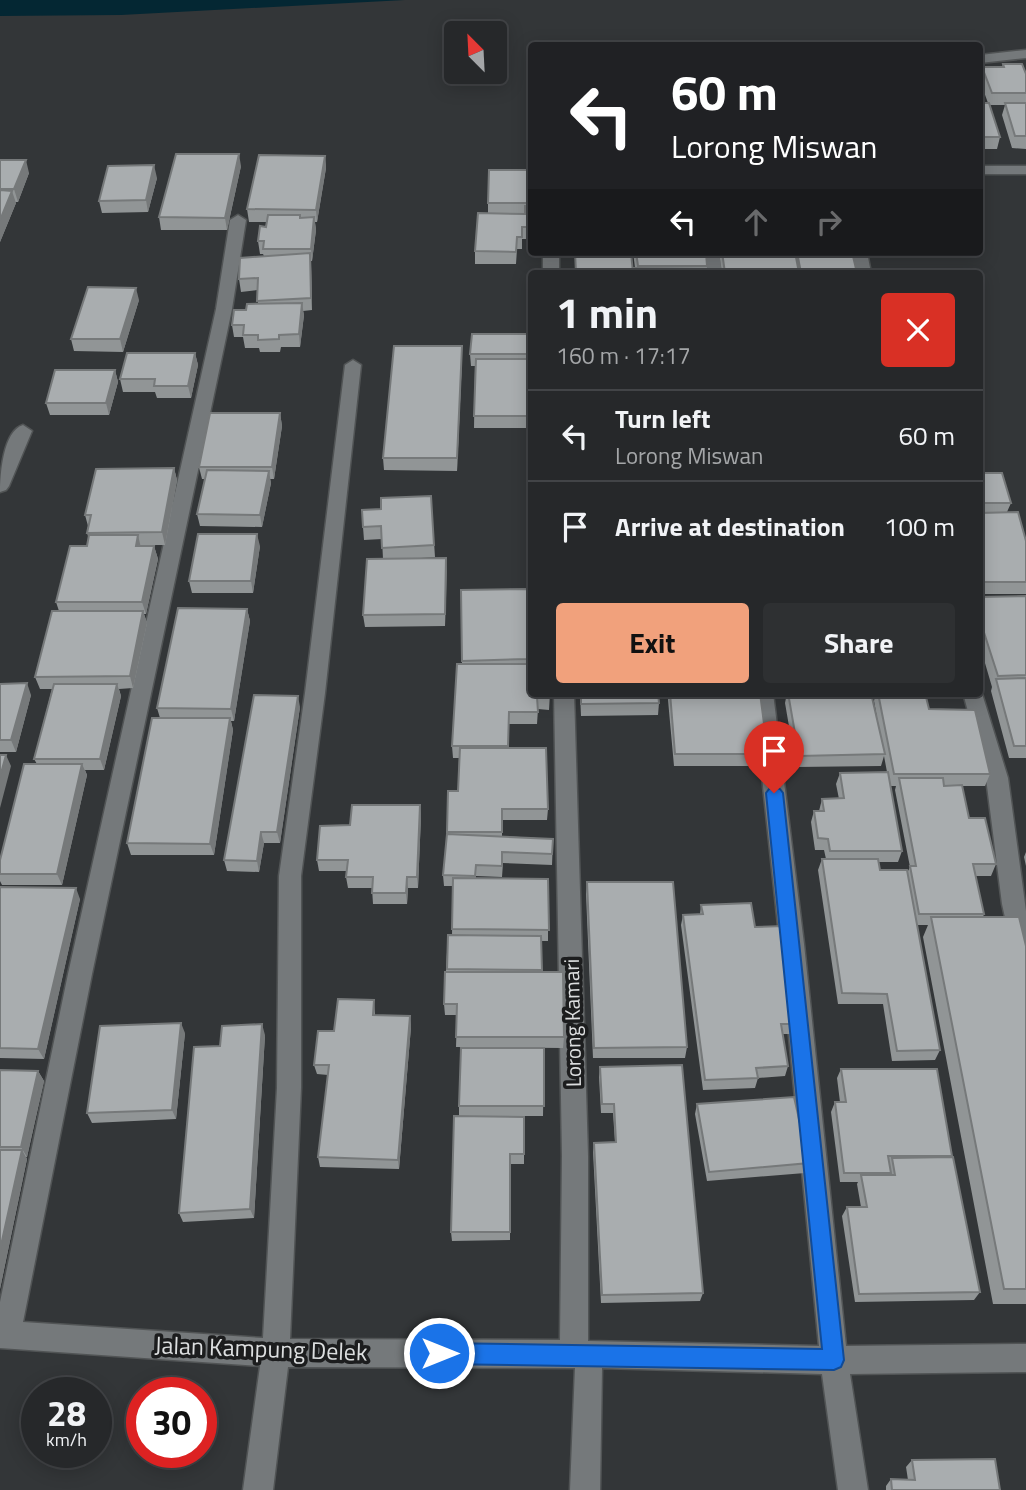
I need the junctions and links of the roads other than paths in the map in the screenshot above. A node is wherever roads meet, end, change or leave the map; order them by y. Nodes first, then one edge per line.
1 (1026, 54) edge
2 (983, 59) edge
3 (983, 170) edge
4 (1026, 170) edge
5 (238, 220) dead end
6 (353, 365) dead end
7 (23, 430) dead end
8 (0, 486) edge
9 (564, 697) edge
10 (763, 697) edge
11 (974, 697) edge
12 (1026, 958) edge
13 (3, 1334) edge
14 (276, 1353) junction
15 (582, 1354) junction
16 (1026, 1358) edge
17 (834, 1360) junction
18 (258, 1490) edge
19 (585, 1490) edge
20 (853, 1490) edge

1 - 2 street
3 - 4 street
5 - 13 street
6 - 14 street
7 - 8 street
9 - 15 street, Lorong Kamari
10 - 17 street
11 - 12 street
13 - 14 street, Jalan Kampung Delek
14 - 15 street, Jalan Kampung Delek
14 - 18 street
15 - 17 street, Jalan Kampung Delek
15 - 19 street, Lorong Kamari
16 - 17 street, Jalan Kampung Delek
17 - 20 street

